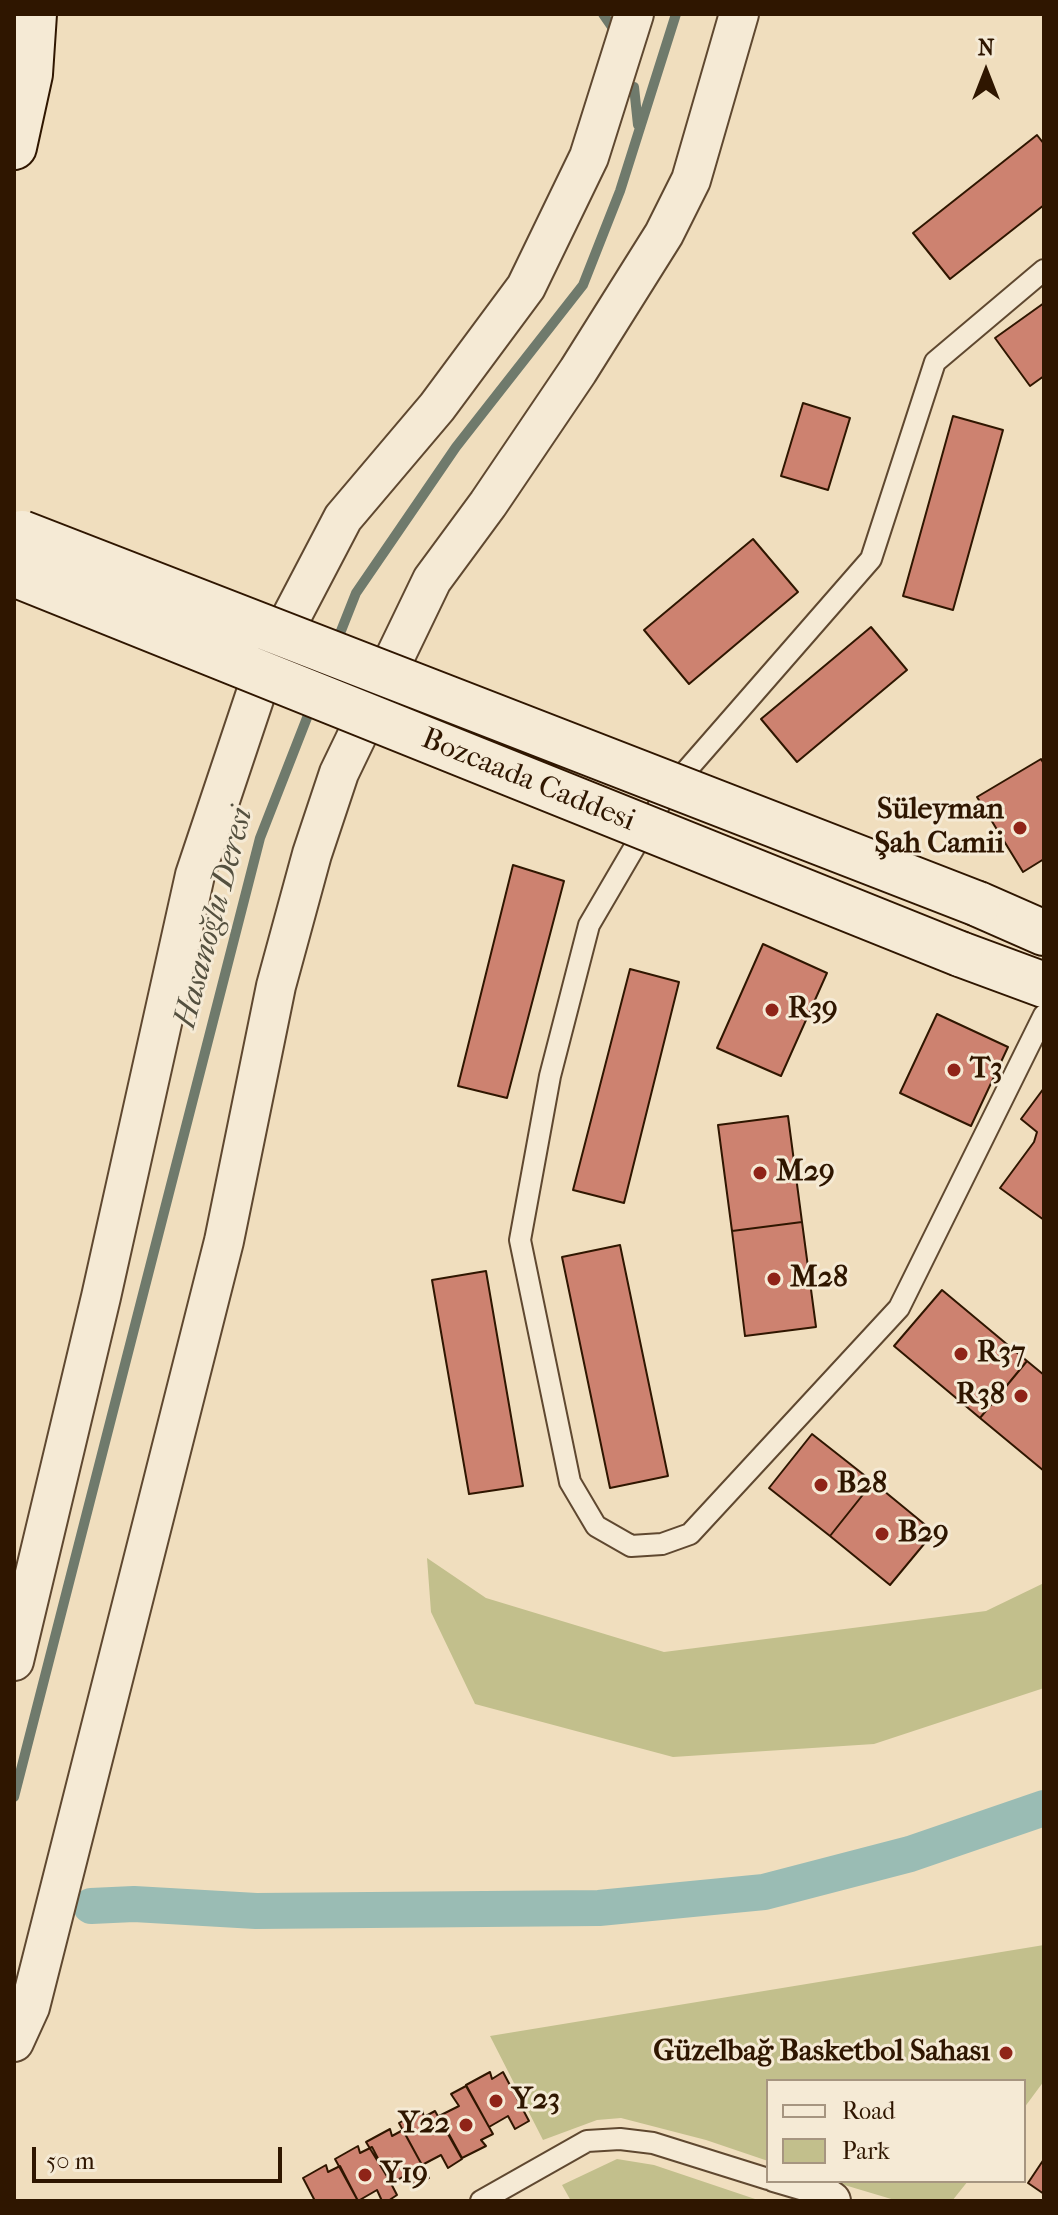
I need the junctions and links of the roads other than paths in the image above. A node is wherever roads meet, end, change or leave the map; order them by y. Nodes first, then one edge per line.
1 (34, 14) edge
2 (634, 14) edge
3 (739, 14) edge
4 (14, 147) edge
5 (1044, 270) edge
6 (17, 545) edge
7 (1044, 933) edge
8 (1044, 985) edge
9 (1044, 1015) edge
10 (14, 1661) edge
11 (14, 2042) edge
12 (766, 2178) edge
13 (780, 2183) edge
14 (832, 2200) edge
15 (481, 2201) edge

1 - 4 street
2 - 10 street
3 - 11 street
5 - 9 lane
6 - 7 street, Bozcaada Caddesi, bridge
6 - 8 street, Bozcaada Caddesi, bridge
12 - 15 lane
13 - 14 lane

